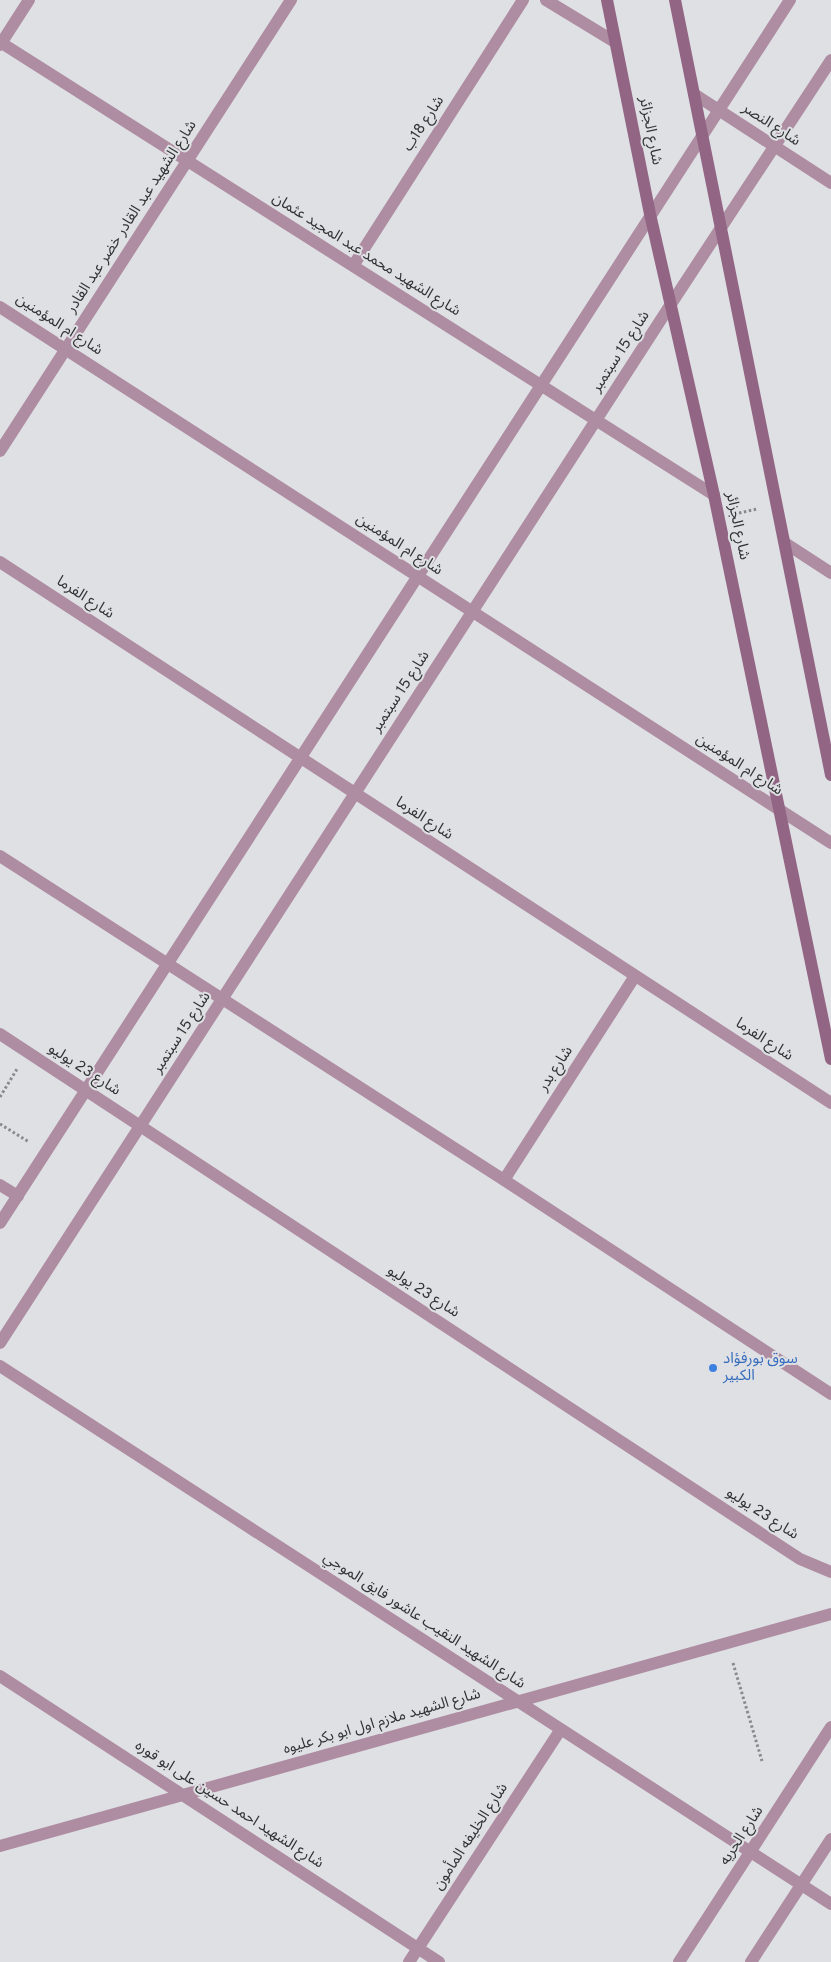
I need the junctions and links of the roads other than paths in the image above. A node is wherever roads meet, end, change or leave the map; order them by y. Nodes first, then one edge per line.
1 (29, 0) edge
2 (291, 0) edge
3 (523, 0) edge
4 (546, 0) edge
5 (607, 0) edge
6 (675, 0) edge
7 (790, 0) edge
8 (615, 42) junction
9 (0, 43) edge
10 (831, 60) edge
11 (694, 94) junction
12 (719, 110) junction
13 (702, 136) junction
14 (775, 146) junction
15 (187, 161) junction
16 (831, 183) edge
17 (650, 214) junction
18 (721, 229) junction
19 (353, 266) junction
20 (671, 304) junction
21 (0, 307) edge
22 (66, 349) junction
23 (540, 386) junction
24 (596, 421) junction
25 (0, 450) edge
26 (714, 495) junction
27 (785, 543) junction
28 (0, 562) edge
29 (831, 573) edge
30 (418, 576) junction
31 (473, 612) junction
32 (300, 758) junction
33 (831, 775) edge
34 (355, 794) junction
35 (780, 811) junction
36 (831, 843) edge
37 (0, 856) edge
38 (167, 964) junction
39 (635, 976) junction
40 (223, 999) junction
41 (0, 1034) edge
42 (831, 1059) edge
43 (86, 1090) junction
44 (831, 1103) edge
45 (140, 1126) junction
46 (504, 1180) junction
47 (0, 1185) edge
48 (18, 1196) junction
49 (0, 1223) edge
50 (0, 1343) edge
51 (0, 1366) edge
52 (831, 1394) edge
53 (831, 1572) edge
54 (831, 1614) edge
55 (0, 1676) edge
56 (518, 1701) junction
57 (831, 1727) edge
58 (561, 1729) junction
59 (182, 1795) junction
60 (831, 1839) edge
61 (0, 1846) edge
62 (751, 1852) junction
63 (802, 1884) junction
64 (831, 1904) edge
65 (418, 1948) junction
66 (409, 1962) edge
67 (439, 1962) edge
68 (679, 1962) edge
69 (751, 1962) edge

1 - 9 street
2 - 15 street, شارع الشهيد عبد القادر خضر عبد القادر
3 - 19 street, شارع 18ب
4 - 8 street
5 - 8 main road, شارع الجزائر
6 - 11 main road
7 - 12 street
8 - 17 main road, شارع الجزائر
9 - 15 street, شارع الشهيد محمد عبد المجيد عثمان
10 - 14 street, شارع 15 سبتمبر
11 - 12 street, شارع النصر
11 - 13 main road
12 - 13 street
12 - 14 street, شارع النصر
13 - 17 street
13 - 18 main road
14 - 16 street, شارع النصر
14 - 18 street, شارع 15 سبتمبر
15 - 19 street, شارع الشهيد محمد عبد المجيد عثمان
15 - 22 street, شارع الشهيد عبد القادر خضر عبد القادر
17 - 20 main road, شارع الجزائر
17 - 23 street
18 - 20 street, شارع 15 سبتمبر
18 - 27 main road
19 - 23 street, شارع الشهيد محمد عبد المجيد عثمان
20 - 24 street, شارع 15 سبتمبر
20 - 26 main road, شارع الجزائر
21 - 22 street, شارع ام المؤمنين
22 - 25 street, شارع الشهيد عبد القادر خضر عبد القادر
22 - 30 street, شارع ام المؤمنين
23 - 24 street, شارع الشهيد محمد عبد المجيد عثمان
23 - 30 street
24 - 26 street, شارع الشهيد محمد عبد المجيد عثمان
24 - 31 street, شارع 15 سبتمبر
26 - 35 main road, شارع الجزائر
27 - 29 street
27 - 33 main road
28 - 32 street, شارع الفرما
30 - 31 street, شارع ام المؤمنين
30 - 32 street
31 - 34 street, شارع 15 سبتمبر
31 - 35 street, شارع ام المؤمنين
32 - 34 street, شارع الفرما
32 - 38 street
34 - 39 street, شارع الفرما
34 - 40 street, شارع 15 سبتمبر
35 - 36 street, شارع ام المؤمنين
35 - 42 main road, شارع الجزائر
37 - 38 street
38 - 40 street
38 - 43 street
39 - 44 street, شارع الفرما
39 - 46 street, شارع بدر
40 - 45 street, شارع 15 سبتمبر
40 - 46 street
41 - 43 street, شارع 23 يوليو
43 - 45 street, شارع 23 يوليو
43 - 48 street
45 - 50 street, شارع 15 سبتمبر
45 - 53 street, شارع 23 يوليو
46 - 52 street
47 - 48 street
48 - 49 street
51 - 56 street, شارع الشهيد النقيب عاشور فايق الموجي
54 - 56 street, شارع الشهيد ملازم اول ابو بكر عليوه
55 - 59 street, شارع الشهيد احمد حسين على ابو قوره
56 - 58 street, شارع الشهيد النقيب عاشور فايق الموجي
56 - 59 street, شارع الشهيد ملازم اول ابو بكر عليوه
57 - 62 street, شارع الحريه
58 - 62 street, شارع الشهيد النقيب عاشور فايق الموجي
58 - 65 street, شارع الخليفه المأمون
59 - 61 street, شارع الشهيد ملازم اول ابو بكر عليوه
59 - 65 street, شارع الشهيد احمد حسين على ابو قوره
60 - 63 street
62 - 63 street, شارع الشهيد النقيب عاشور فايق الموجي
62 - 68 street, شارع الحريه
63 - 64 street, شارع الشهيد النقيب عاشور فايق الموجي
63 - 69 street
65 - 66 street, شارع الخليفه المأمون
65 - 67 street, شارع الشهيد احمد حسين على ابو قوره

